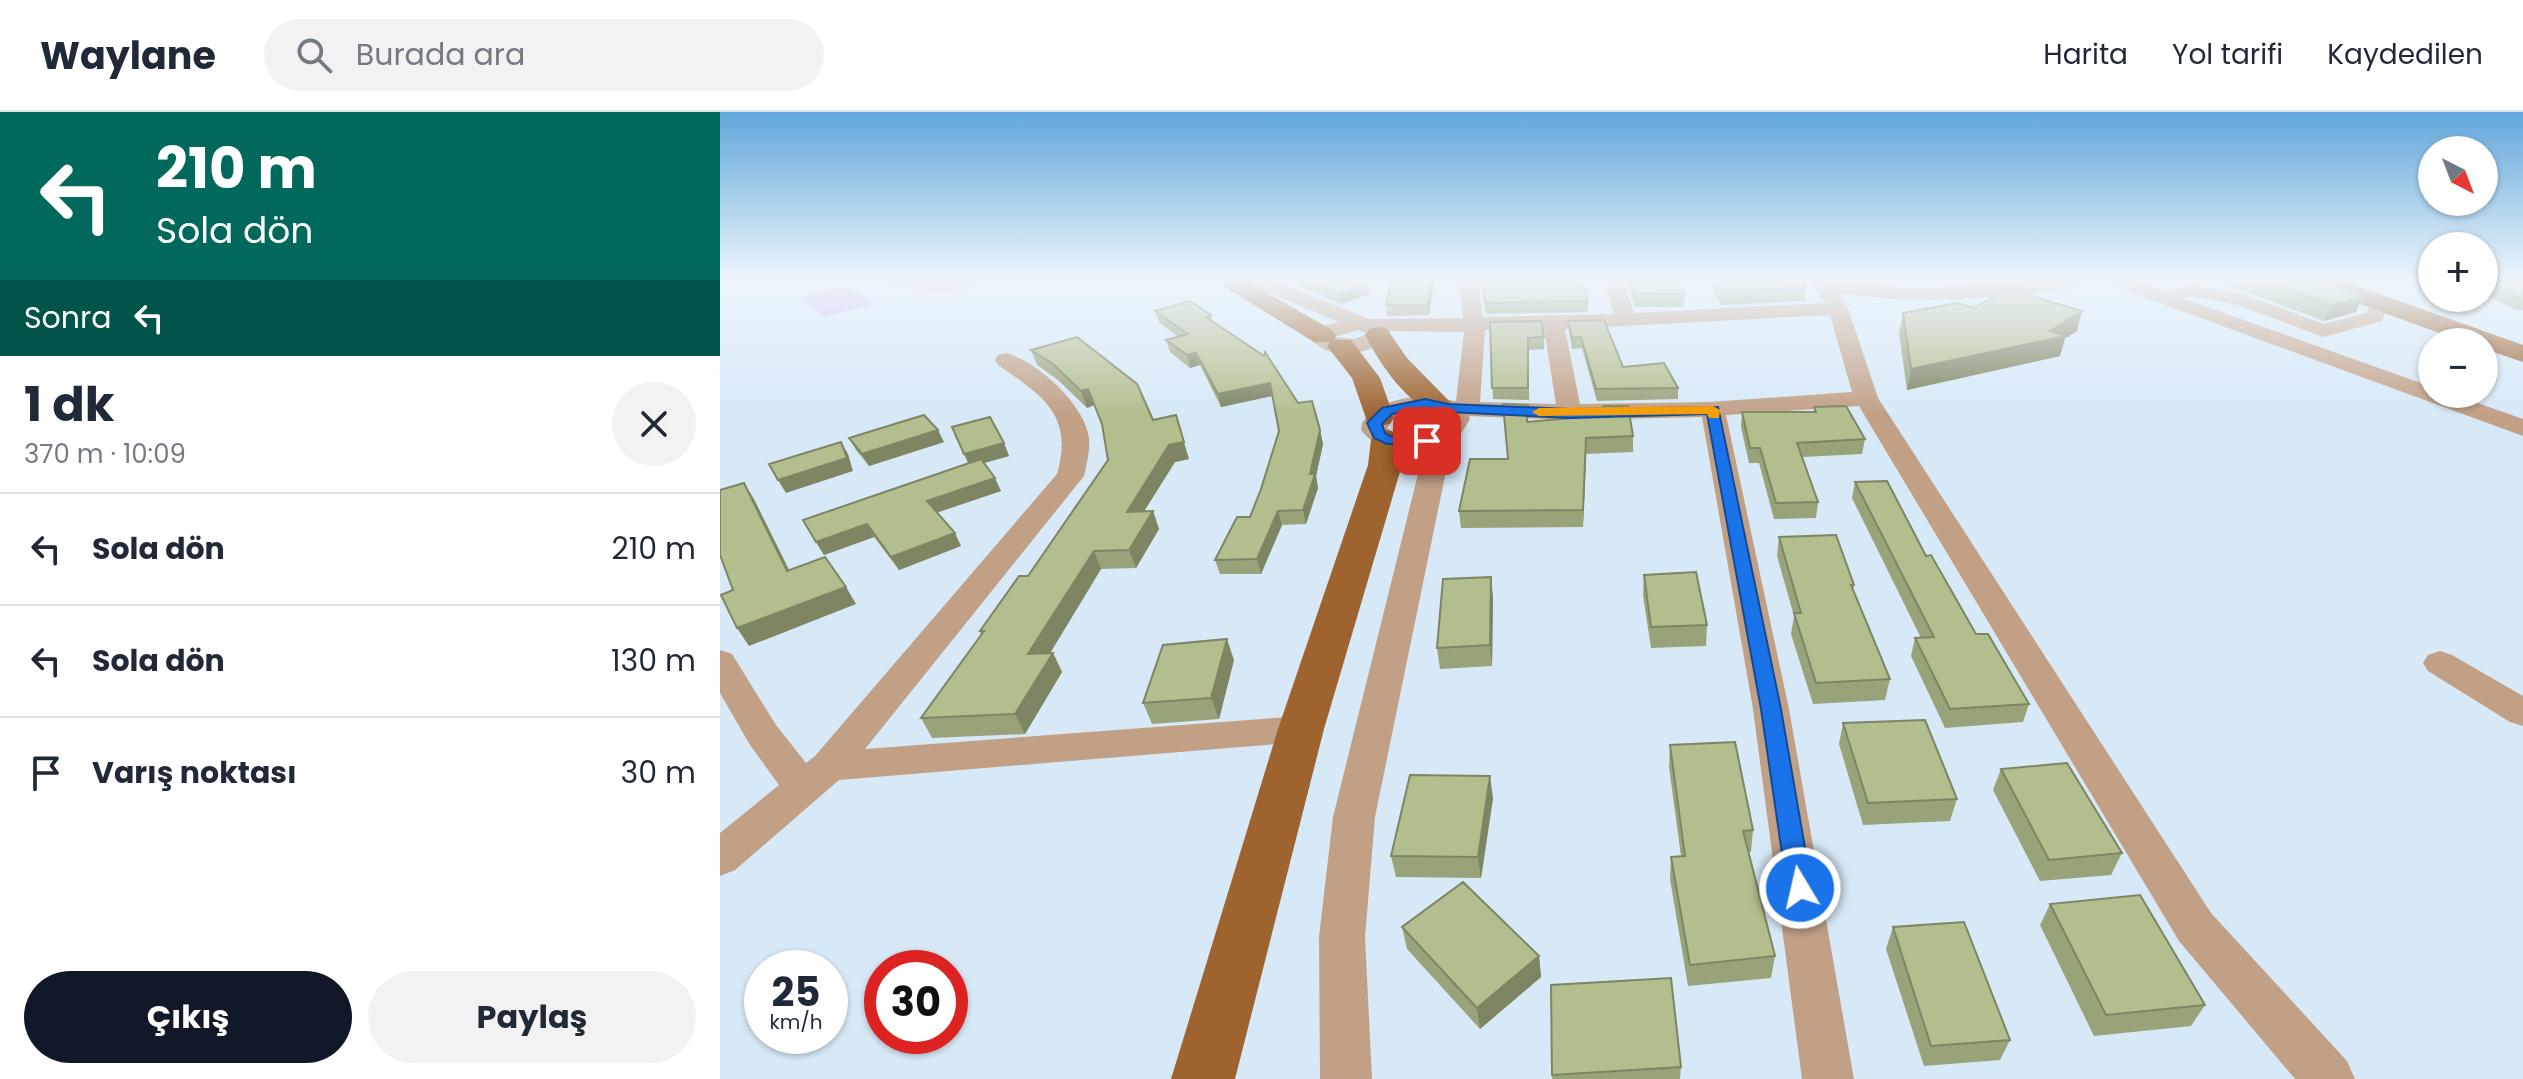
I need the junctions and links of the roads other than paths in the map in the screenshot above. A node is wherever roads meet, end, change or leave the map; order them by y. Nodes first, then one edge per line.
1 (1335, 325) edge
2 (1339, 325) edge
3 (1458, 325) edge
4 (1473, 325) edge
5 (1553, 325) edge
6 (1843, 325) edge
7 (2236, 325) edge
8 (2306, 325) edge
9 (2345, 325) edge
10 (2442, 325) edge
11 (2491, 325) edge
12 (1354, 333) junction
13 (2523, 336) edge
14 (2523, 354) edge
15 (1006, 360) dead end
16 (1866, 398) junction
17 (1713, 410) junction
18 (1570, 413) junction
19 (1448, 415) junction
20 (1383, 428) junction
21 (2523, 428) edge
22 (720, 662) edge
23 (2440, 663) dead end
24 (2523, 713) edge
25 (1301, 729) junction
26 (816, 777) junction
27 (720, 858) edge
28 (1203, 1079) edge
29 (1346, 1079) edge
30 (1828, 1079) edge
31 (2329, 1079) edge

1 - 12 main road
2 - 12 street
3 - 12 street
4 - 19 street
5 - 18 street
6 - 16 street
7 - 21 street
8 - 9 street
10 - 14 main road
11 - 13 main road
12 - 19 main road
12 - 20 main road
15 - 26 street
16 - 17 street
16 - 31 street
17 - 18 street
17 - 30 street
18 - 19 street
19 - 20 street
19 - 20 street
19 - 29 street
20 - 25 main road
22 - 26 street
23 - 24 street
25 - 26 street
25 - 28 main road
26 - 27 street

